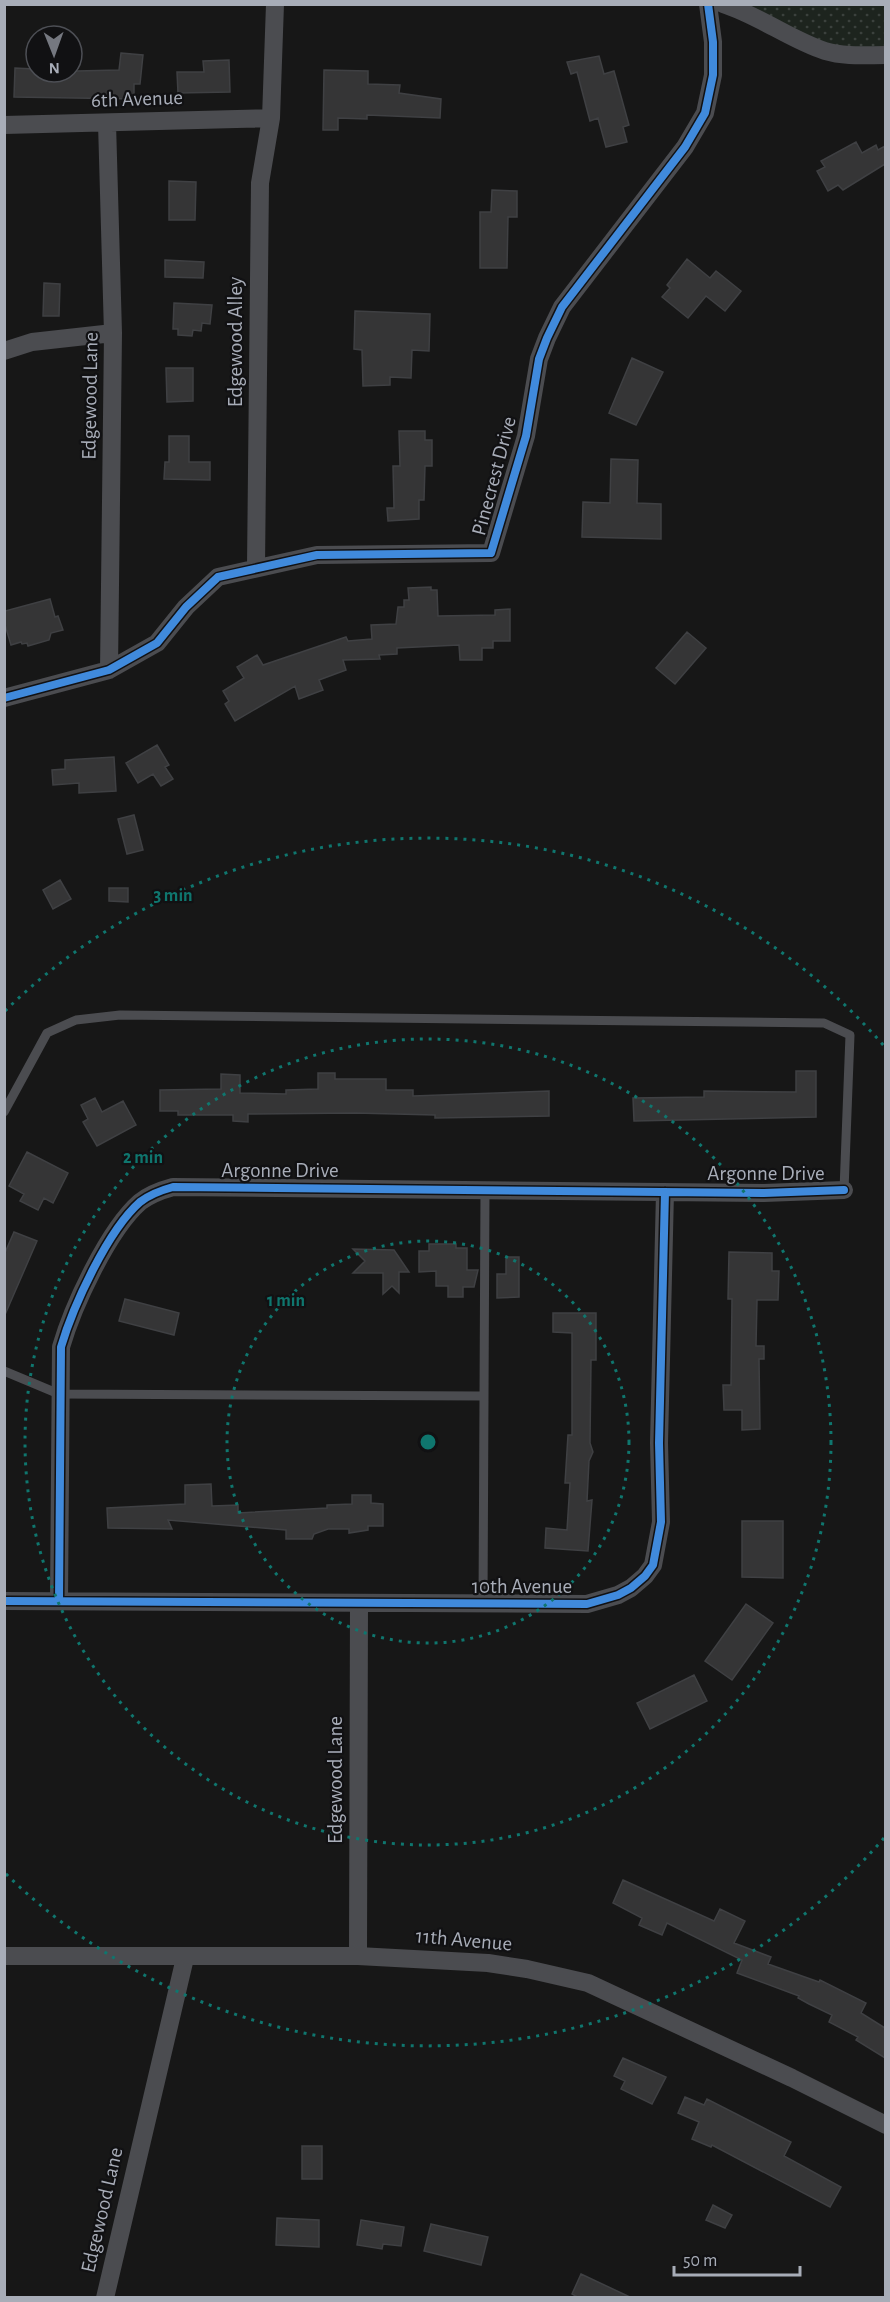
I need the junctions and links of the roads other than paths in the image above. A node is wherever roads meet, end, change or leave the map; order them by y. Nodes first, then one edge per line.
1 (275, 4) edge
2 (708, 4) edge
3 (723, 4) edge
4 (885, 55) edge
5 (271, 118) junction
6 (107, 123) junction
7 (4, 126) edge
8 (114, 333) junction
9 (4, 351) edge
10 (256, 567) junction
11 (109, 670) junction
12 (4, 698) edge
13 (4, 1112) edge
14 (485, 1190) junction
15 (844, 1190) joint
16 (665, 1192) junction
17 (4, 1371) edge
18 (59, 1394) junction
19 (484, 1396) junction
20 (59, 1600) junction
21 (4, 1601) edge
22 (359, 1604) junction
23 (483, 1605) junction
24 (4, 1956) edge
25 (358, 1956) junction
26 (185, 1958) junction
27 (885, 2125) edge
28 (105, 2298) edge

1 - 5 street
2 - 10 street, Pinecrest Drive
3 - 4 street
5 - 6 street, 6th Avenue
5 - 10 street, Edgewood Alley
6 - 7 street, 6th Avenue
6 - 8 street, Edgewood Lane
8 - 9 street
8 - 11 street, Edgewood Lane
10 - 11 street, Pinecrest Drive
11 - 12 street, Pinecrest Drive
13 - 15 lane
14 - 16 street, Argonne Drive
14 - 18 street, Argonne Drive
14 - 19 lane
15 - 16 street, Argonne Drive
16 - 23 street, 10th Avenue
17 - 18 lane
18 - 19 lane
18 - 20 street, Argonne Drive
19 - 23 lane
20 - 21 street, 10th Avenue
20 - 22 street, 10th Avenue
22 - 23 street, 10th Avenue
22 - 25 street, Edgewood Lane
24 - 26 street, 11th Avenue
25 - 26 street, 11th Avenue
25 - 27 street, 11th Avenue
26 - 28 street, Edgewood Lane

